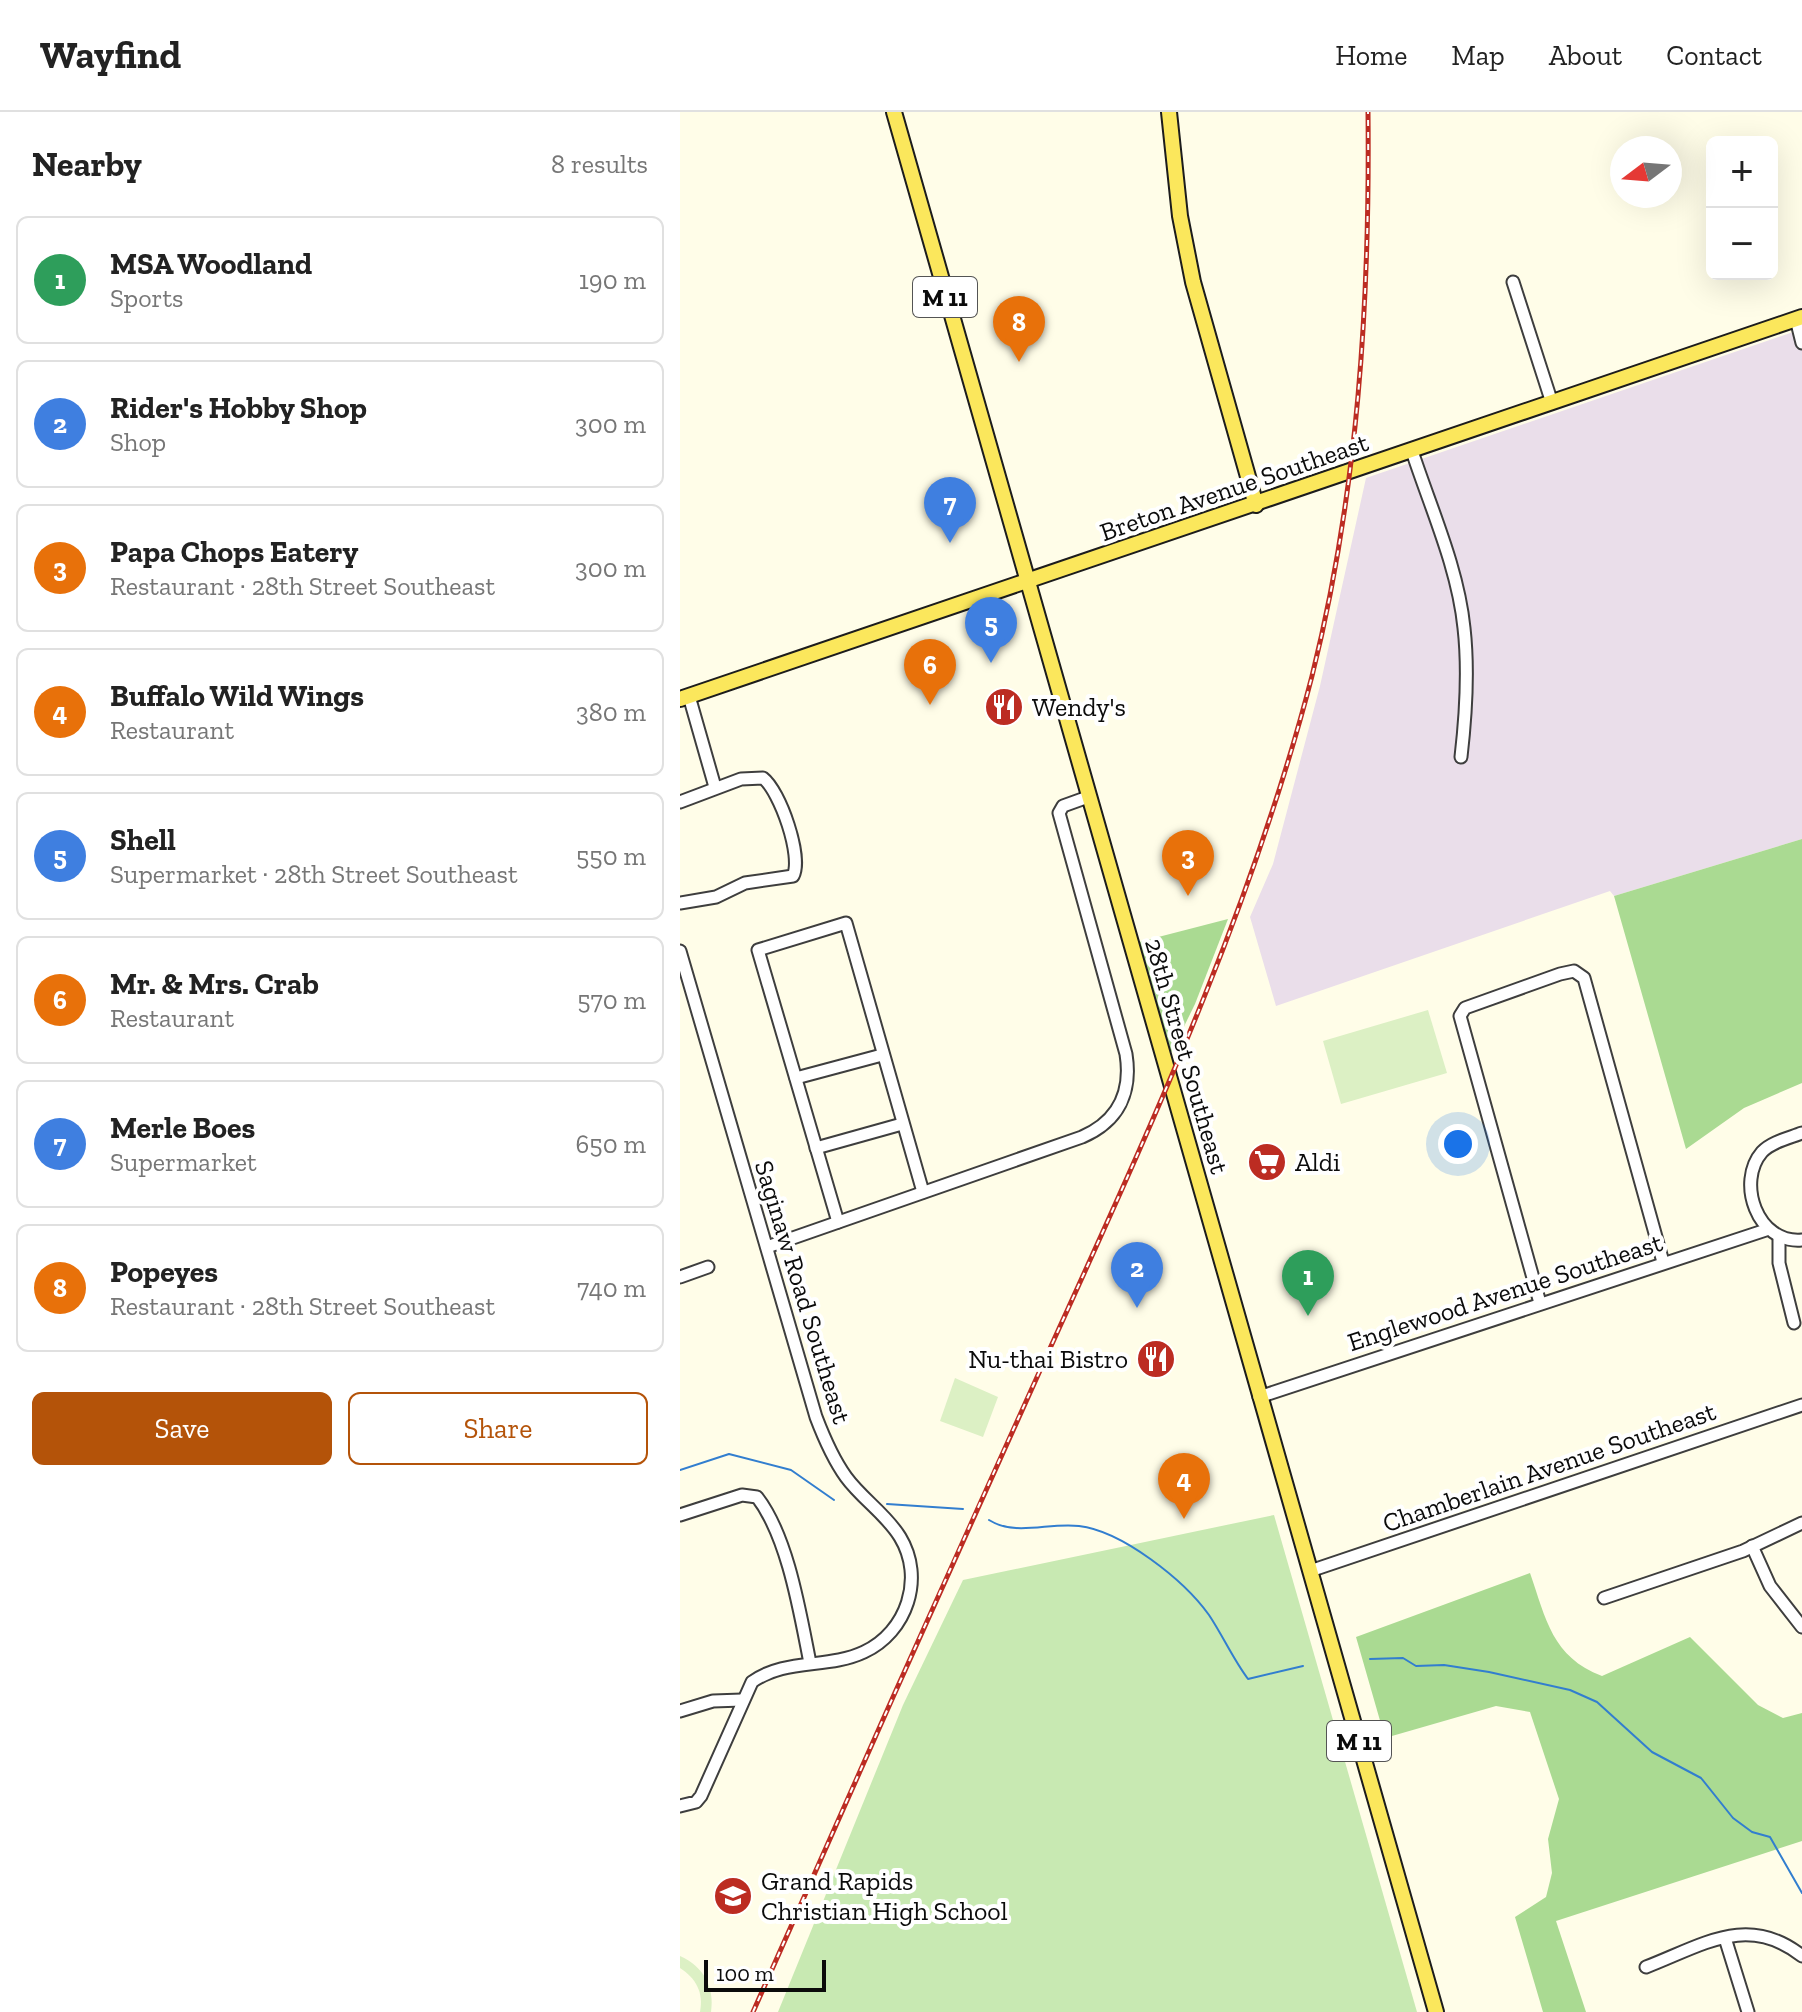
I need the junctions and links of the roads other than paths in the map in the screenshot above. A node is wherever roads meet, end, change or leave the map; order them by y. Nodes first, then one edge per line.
1 (894, 112) edge
2 (1169, 112) edge
3 (1513, 282) dead end
4 (1799, 318) edge
5 (1802, 343) edge
6 (1552, 403) junction
7 (1412, 451) junction
8 (1256, 505) junction
9 (1026, 584) junction
10 (684, 698) edge
11 (1461, 757) dead end
12 (715, 787) junction
13 (1088, 797) junction
14 (680, 802) edge
15 (680, 903) edge
16 (680, 951) edge
17 (882, 1055) junction
18 (796, 1078) junction
19 (902, 1124) junction
20 (1802, 1133) edge
21 (816, 1148) junction
22 (923, 1192) junction
23 (838, 1222) junction
24 (1766, 1230) junction
25 (1779, 1239) junction
26 (1802, 1240) edge
27 (767, 1247) junction
28 (1663, 1262) junction
29 (708, 1267) dead end
30 (680, 1277) edge
31 (1540, 1303) junction
32 (1794, 1323) dead end
33 (1259, 1397) junction
34 (1802, 1405) edge
35 (680, 1515) edge
36 (1802, 1523) edge
37 (1752, 1546) junction
38 (1310, 1571) junction
39 (1604, 1598) dead end
40 (1802, 1627) edge
41 (810, 1663) junction
42 (742, 1700) junction
43 (680, 1711) edge
44 (680, 1806) edge
45 (1725, 1938) junction
46 (1802, 1956) edge
47 (1646, 1967) dead end
48 (1436, 2012) edge
49 (1748, 2012) edge

1 - 9 main road, 28th Street Southeast / M 11
2 - 8 main road
3 - 6 street
4 - 5 street
4 - 6 main road, Breton Avenue Southeast
6 - 7 main road, Breton Avenue Southeast
7 - 8 main road, Breton Avenue Southeast
7 - 11 street
8 - 9 main road, Breton Avenue Southeast
9 - 10 main road, Breton Avenue Southeast
9 - 13 main road, 28th Street Southeast / M 11
10 - 12 street
12 - 14 street
12 - 15 street
13 - 22 street
13 - 33 main road, 28th Street Southeast / M 11
16 - 27 street, Saginaw Road Southeast
17 - 18 street
17 - 18 street
17 - 19 street
18 - 21 street
19 - 21 street
19 - 22 street
20 - 24 street
21 - 23 street
22 - 23 street
23 - 27 street
24 - 25 street
24 - 28 street, Englewood Avenue Southeast
25 - 26 street
25 - 32 street
27 - 41 street, Saginaw Road Southeast
28 - 31 street, Englewood Avenue Southeast
28 - 31 street
29 - 30 street
31 - 33 street, Englewood Avenue Southeast
33 - 38 main road, 28th Street Southeast / M 11
34 - 38 street, Chamberlain Avenue Southeast
35 - 41 street
36 - 37 street
37 - 39 street
37 - 40 street
38 - 48 main road, 28th Street Southeast / M 11
41 - 42 street, Saginaw Road Southeast
42 - 43 street
42 - 44 street, Saginaw Road Southeast
45 - 46 street
45 - 47 street
45 - 49 street

